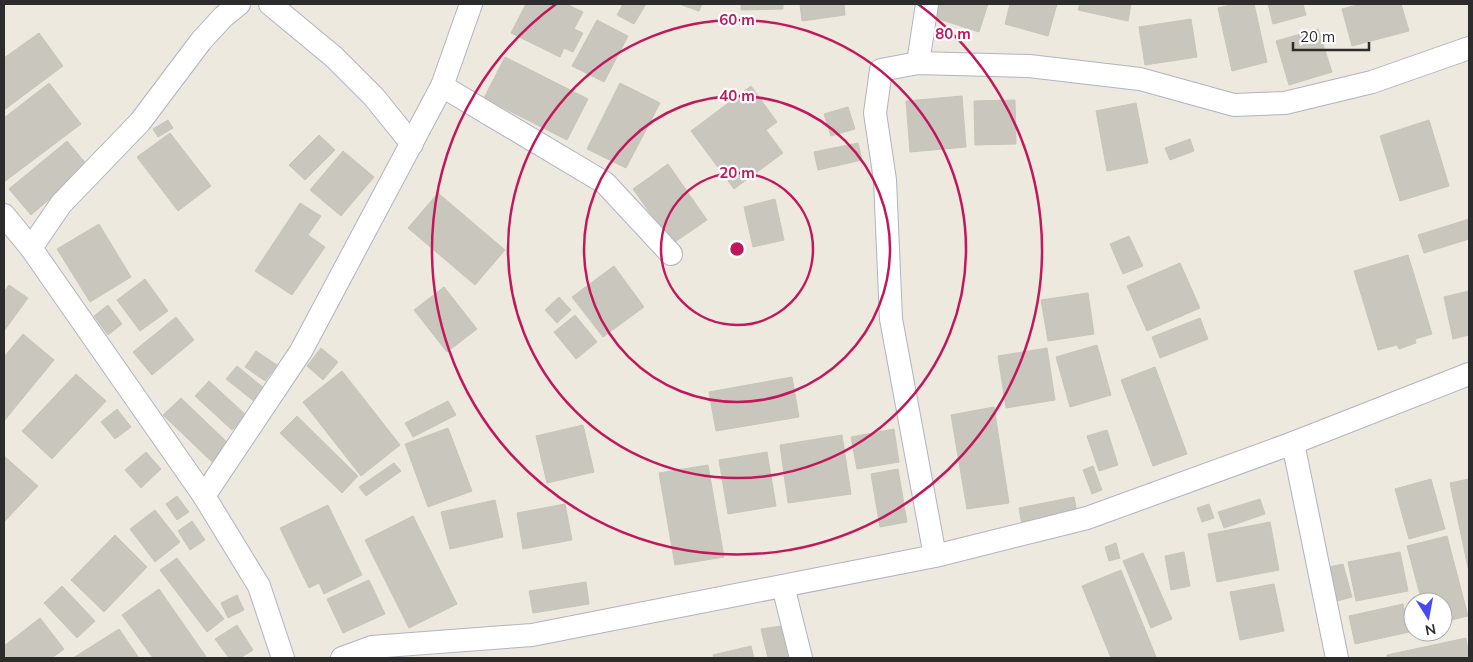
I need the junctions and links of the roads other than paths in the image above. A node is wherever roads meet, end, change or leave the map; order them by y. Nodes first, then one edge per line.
1 (239, 4) edge
2 (270, 4) edge
3 (471, 4) edge
4 (927, 4) edge
5 (1469, 48) edge
6 (918, 63) junction
7 (442, 86) junction
8 (412, 144) junction
9 (4, 216) edge
10 (31, 248) junction
11 (671, 254) dead end
12 (1469, 374) edge
13 (1293, 444) junction
14 (204, 496) junction
15 (935, 556) junction
16 (783, 586) junction
17 (284, 658) edge
18 (342, 658) edge
19 (801, 658) edge
20 (1336, 658) edge

1 - 10 street
2 - 8 street
3 - 7 street
4 - 6 street
5 - 6 street
6 - 15 street
7 - 8 street
7 - 11 street
8 - 14 street
9 - 10 street
10 - 14 street
12 - 13 street
13 - 15 street
13 - 20 street
14 - 17 street
15 - 16 street
16 - 18 street
16 - 19 street

